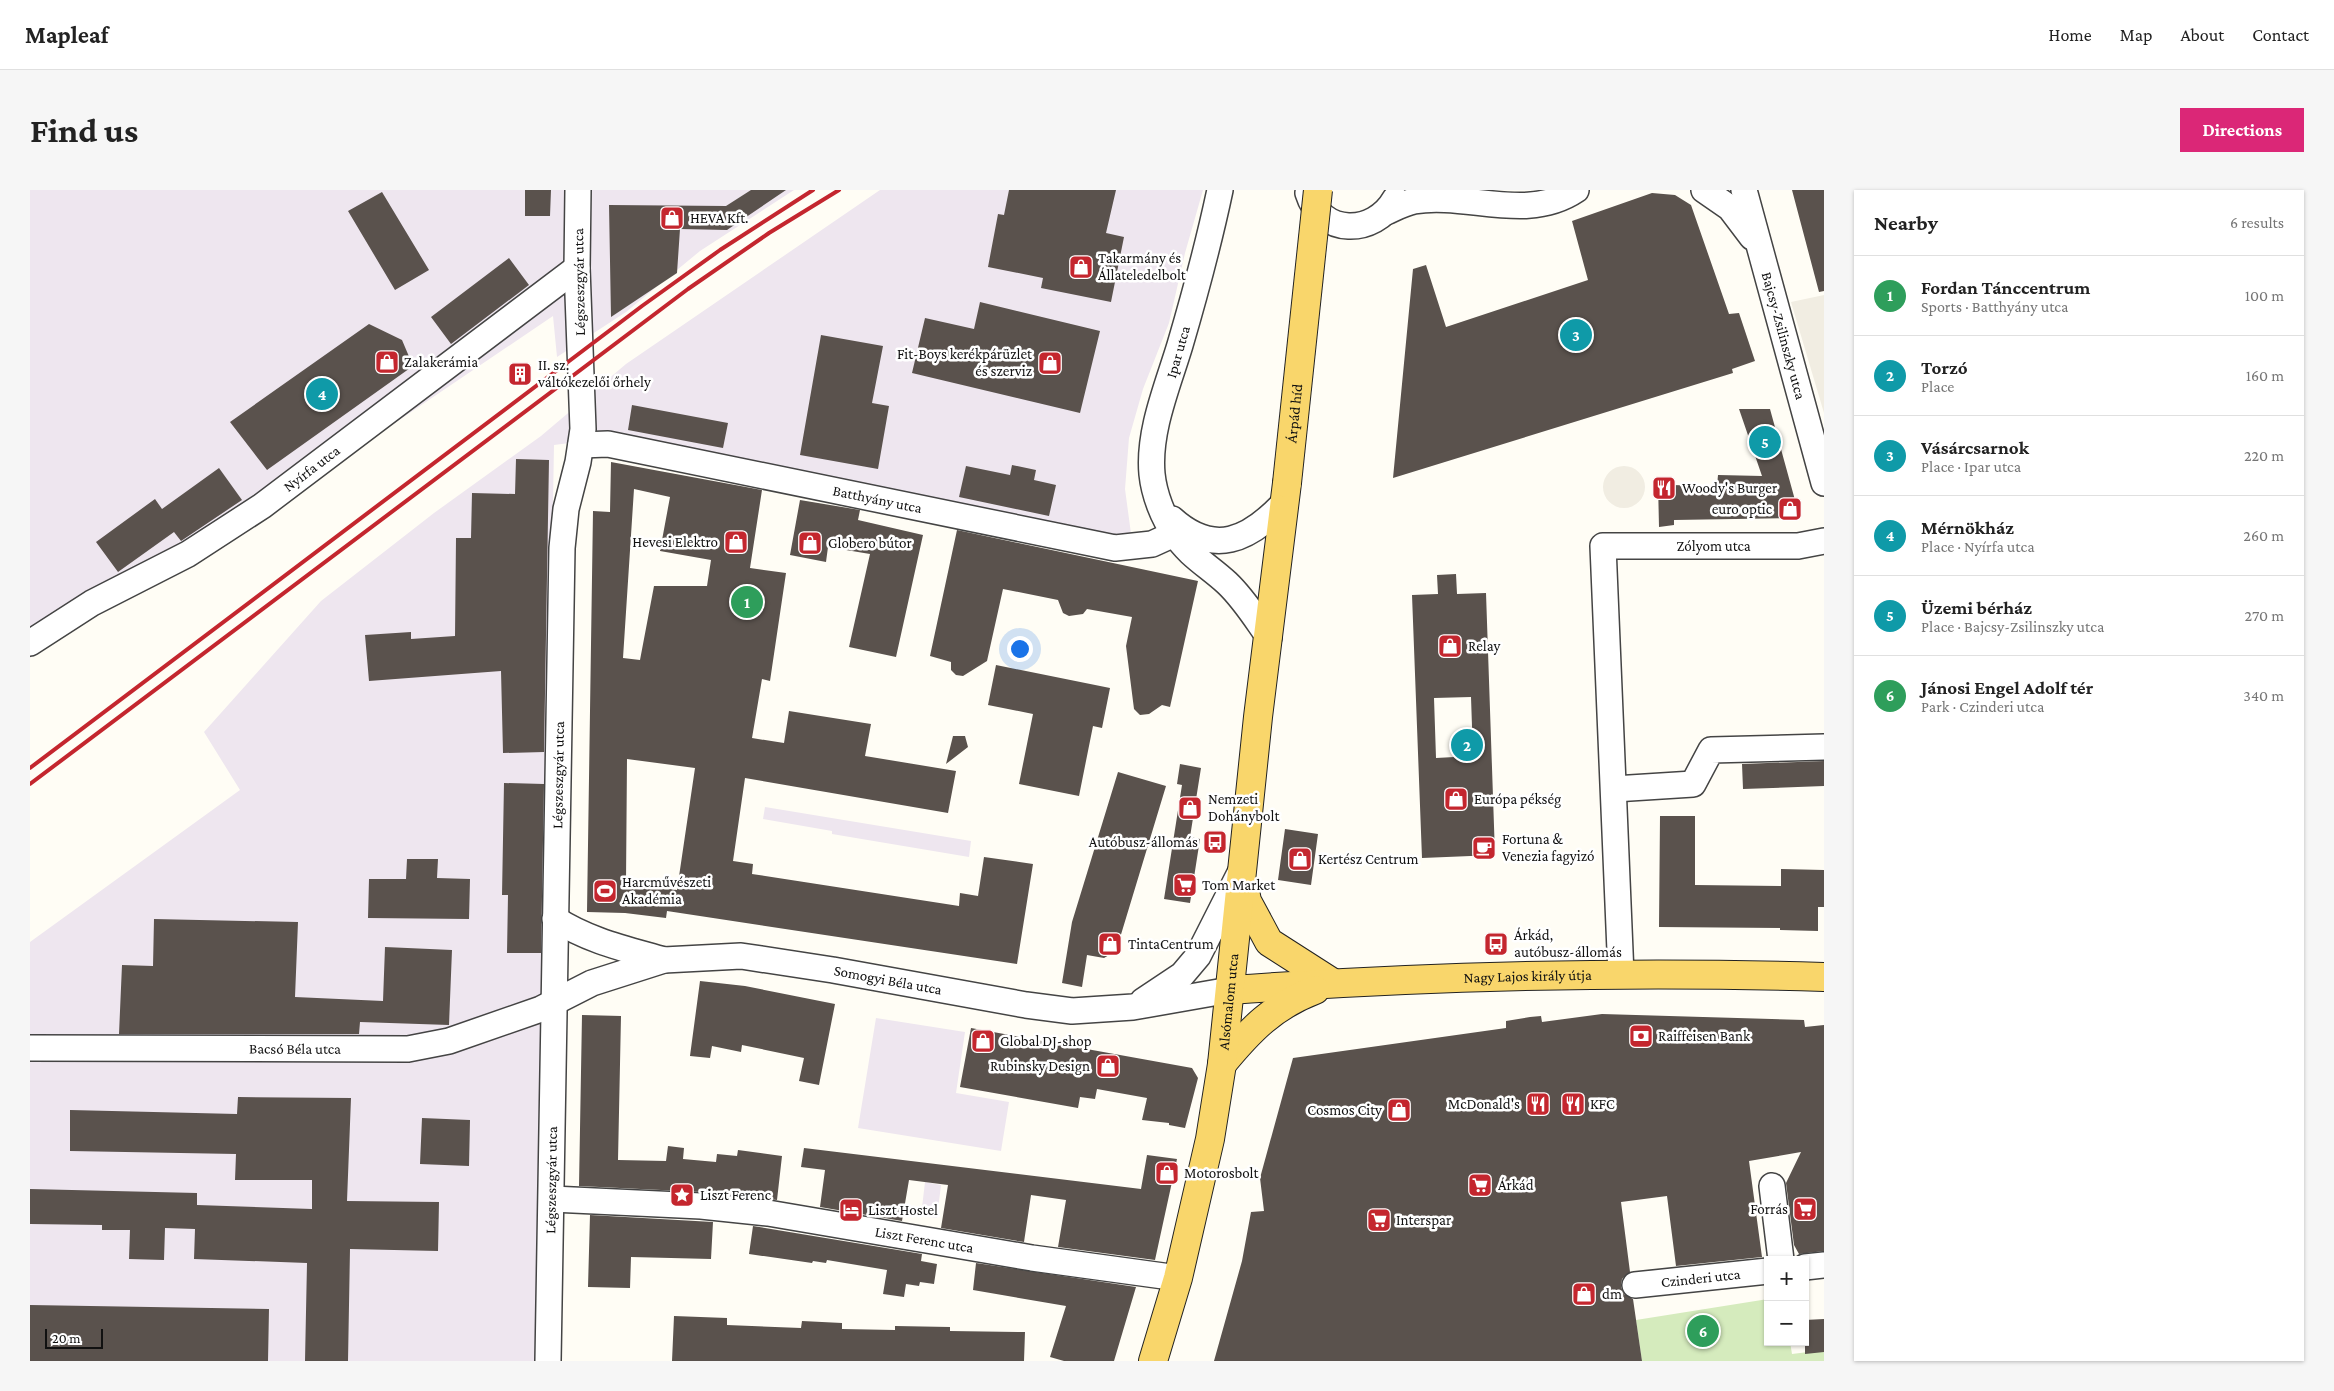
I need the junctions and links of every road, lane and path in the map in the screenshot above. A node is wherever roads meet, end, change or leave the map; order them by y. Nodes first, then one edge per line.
1 (578, 190) edge
2 (1398, 190) edge
3 (1594, 190) edge
4 (1704, 190) edge
5 (1744, 190) edge
6 (1221, 191) edge
7 (1308, 192) edge
8 (1573, 192) edge
9 (1453, 196) edge
10 (1386, 212) junction
11 (1761, 248) junction
12 (577, 268) junction
13 (581, 445) junction
14 (1824, 483) edge
15 (1285, 493) junction
16 (1162, 510) junction
17 (1174, 534) junction
18 (1824, 541) edge
19 (1269, 637) junction
20 (30, 643) edge
21 (1824, 746) edge
22 (1614, 789) junction
23 (1241, 870) junction
24 (556, 919) junction
25 (664, 960) junction
26 (1621, 975) junction
27 (1824, 977) edge
28 (1332, 983) junction
29 (1230, 990) junction
30 (553, 1002) junction
31 (1133, 1008) junction
32 (30, 1048) edge
33 (1222, 1064) junction
34 (1772, 1186) dead end
35 (552, 1198) junction
36 (1781, 1256) edge
37 (1824, 1265) edge
38 (1809, 1267) edge
39 (1764, 1271) edge
40 (1178, 1278) junction
41 (1635, 1285) dead end
42 (548, 1361) edge
43 (1153, 1361) edge

1 - 12 street, Légszeszgyár utca
2 - 10 street
3 - 8 street
4 - 11 street
5 - 11 street, Bajcsy-Zsilinszky utca
6 - 16 street, Ipar utca
7 - 10 street
7 - 15 main road, Árpád híd, bridge
8 - 9 street
9 - 10 street
11 - 14 street, Bajcsy-Zsilinszky utca
12 - 13 street, Légszeszgyár utca
12 - 20 street, Nyírfa utca
13 - 17 street, Batthyány utca
13 - 24 street, Légszeszgyár utca
15 - 16 street
15 - 19 main road, Árpád híd
16 - 17 street, Ipar utca
17 - 19 street, Ipar utca
18 - 22 street, Zólyom utca
19 - 23 main road, Alsómalom utca
21 - 22 street
22 - 26 street
23 - 28 main road
23 - 29 main road, Alsómalom utca
23 - 31 street
24 - 25 street
24 - 30 street, Légszeszgyár utca
25 - 30 street, Somogyi Béla utca
25 - 31 street, Somogyi Béla utca
26 - 27 main road, Nagy Lajos király útja
26 - 28 main road, Nagy Lajos király útja
28 - 29 main road, Nagy Lajos király útja
28 - 33 main road
29 - 31 street, Somogyi Béla utca
29 - 33 main road, Alsómalom utca
30 - 32 street, Bacsó Béla utca
30 - 35 street, Légszeszgyár utca
33 - 40 main road, Alsómalom utca
34 - 36 street
35 - 40 street, Liszt Ferenc utca
35 - 42 street, Légszeszgyár utca
37 - 38 street
39 - 41 street, Czinderi utca
40 - 43 main road, Alsómalom utca

